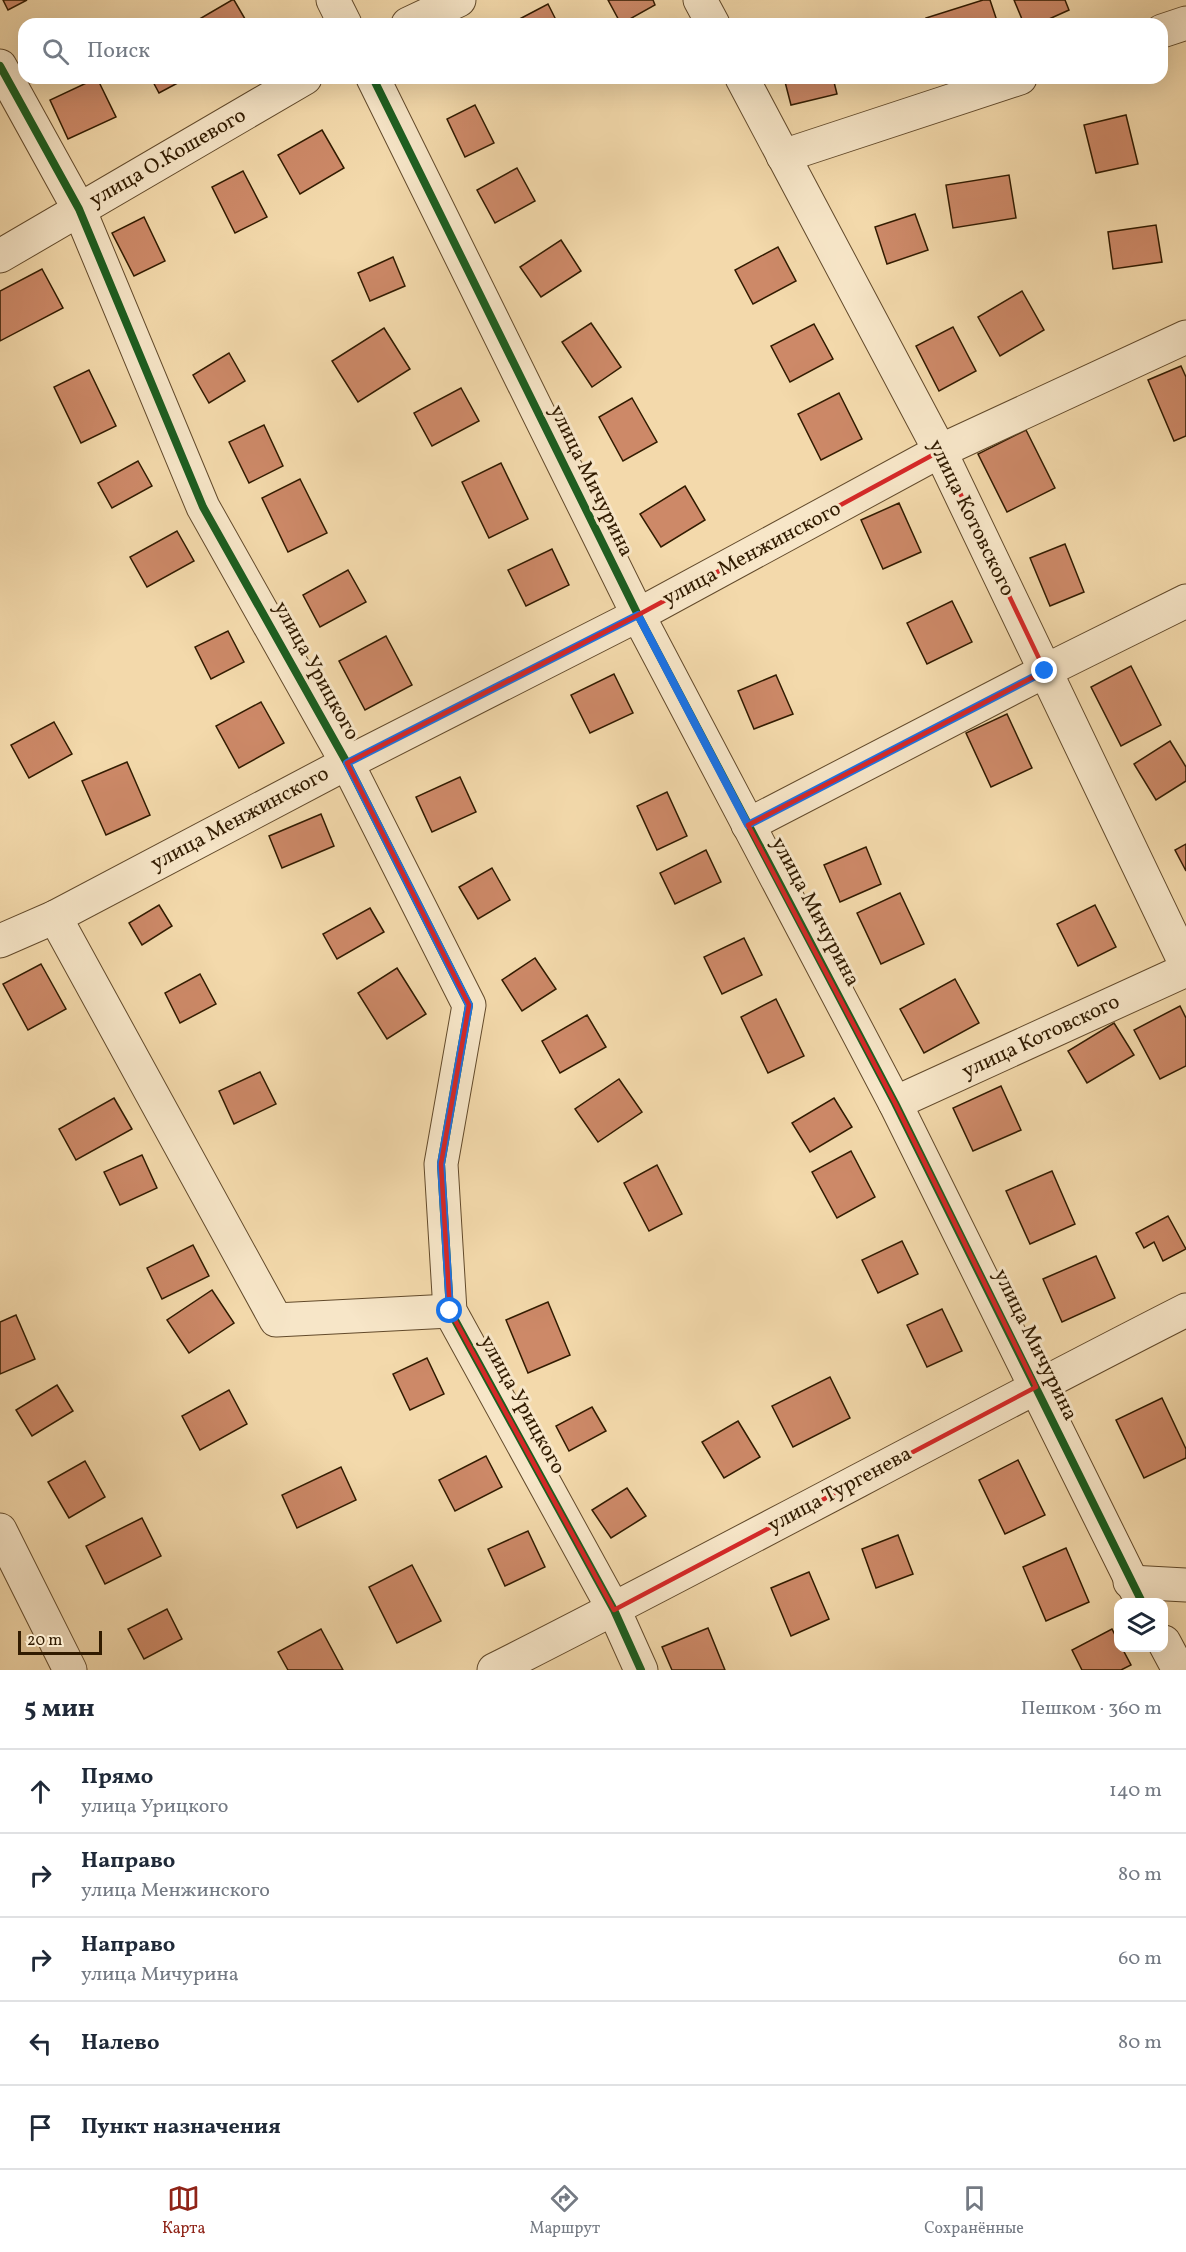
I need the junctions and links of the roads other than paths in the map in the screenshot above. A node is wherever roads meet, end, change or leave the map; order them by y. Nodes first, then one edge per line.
1 (333, 0) edge
2 (459, 0) edge
3 (700, 0) edge
4 (342, 18) edge
5 (421, 18) edge
6 (710, 18) edge
7 (1186, 23) edge
8 (1168, 29) edge
9 (0, 66) edge
10 (295, 84) edge
11 (376, 84) edge
12 (745, 84) edge
13 (1002, 84) edge
14 (783, 156) junction
15 (79, 209) junction
16 (0, 256) edge
17 (1186, 337) edge
18 (940, 452) junction
19 (1186, 601) edge
20 (638, 615) junction
21 (1045, 671) junction
22 (347, 763) junction
23 (748, 825) junction
24 (55, 917) junction
25 (0, 941) edge
26 (1186, 964) edge
27 (1186, 970) edge
28 (895, 1103) junction
29 (1186, 1310) edge
30 (450, 1311) junction
31 (1036, 1386) junction
32 (0, 1530) edge
33 (1186, 1585) edge
34 (1136, 1592) edge
35 (614, 1610) junction
36 (1168, 1649) edge
37 (70, 1670) edge
38 (494, 1670) edge
39 (641, 1670) edge
40 (1179, 1670) edge

1 - 4 street
2 - 5 street
3 - 6 street
7 - 8 street
9 - 15 street, улица Урицкого
10 - 15 street, улица О.Кошевого
11 - 20 street, улица Мичурина
12 - 14 street, улица Котовского
13 - 14 street
14 - 18 street, улица Котовского
15 - 16 street, улица О.Кошевого
15 - 22 street, улица Урицкого
17 - 18 street, улица Менжинского
18 - 20 street, улица Менжинского
18 - 21 street, улица Котовского
19 - 21 street
20 - 22 street, улица Менжинского
20 - 23 street, улица Мичурина
21 - 23 street
21 - 26 street, улица Котовского
22 - 24 street, улица Менжинского
22 - 30 street, улица Урицкого
23 - 28 street, улица Мичурина
24 - 25 street, улица Менжинского
24 - 30 street
27 - 28 street, улица Котовского
28 - 31 street, улица Мичурина
29 - 31 street, улица Тургенева
30 - 35 street, улица Урицкого
31 - 34 street, улица Мичурина
31 - 35 street, улица Тургенева
32 - 37 street
33 - 34 street
35 - 38 street, улица Тургенева
35 - 39 street, улица Урицкого
36 - 40 street

